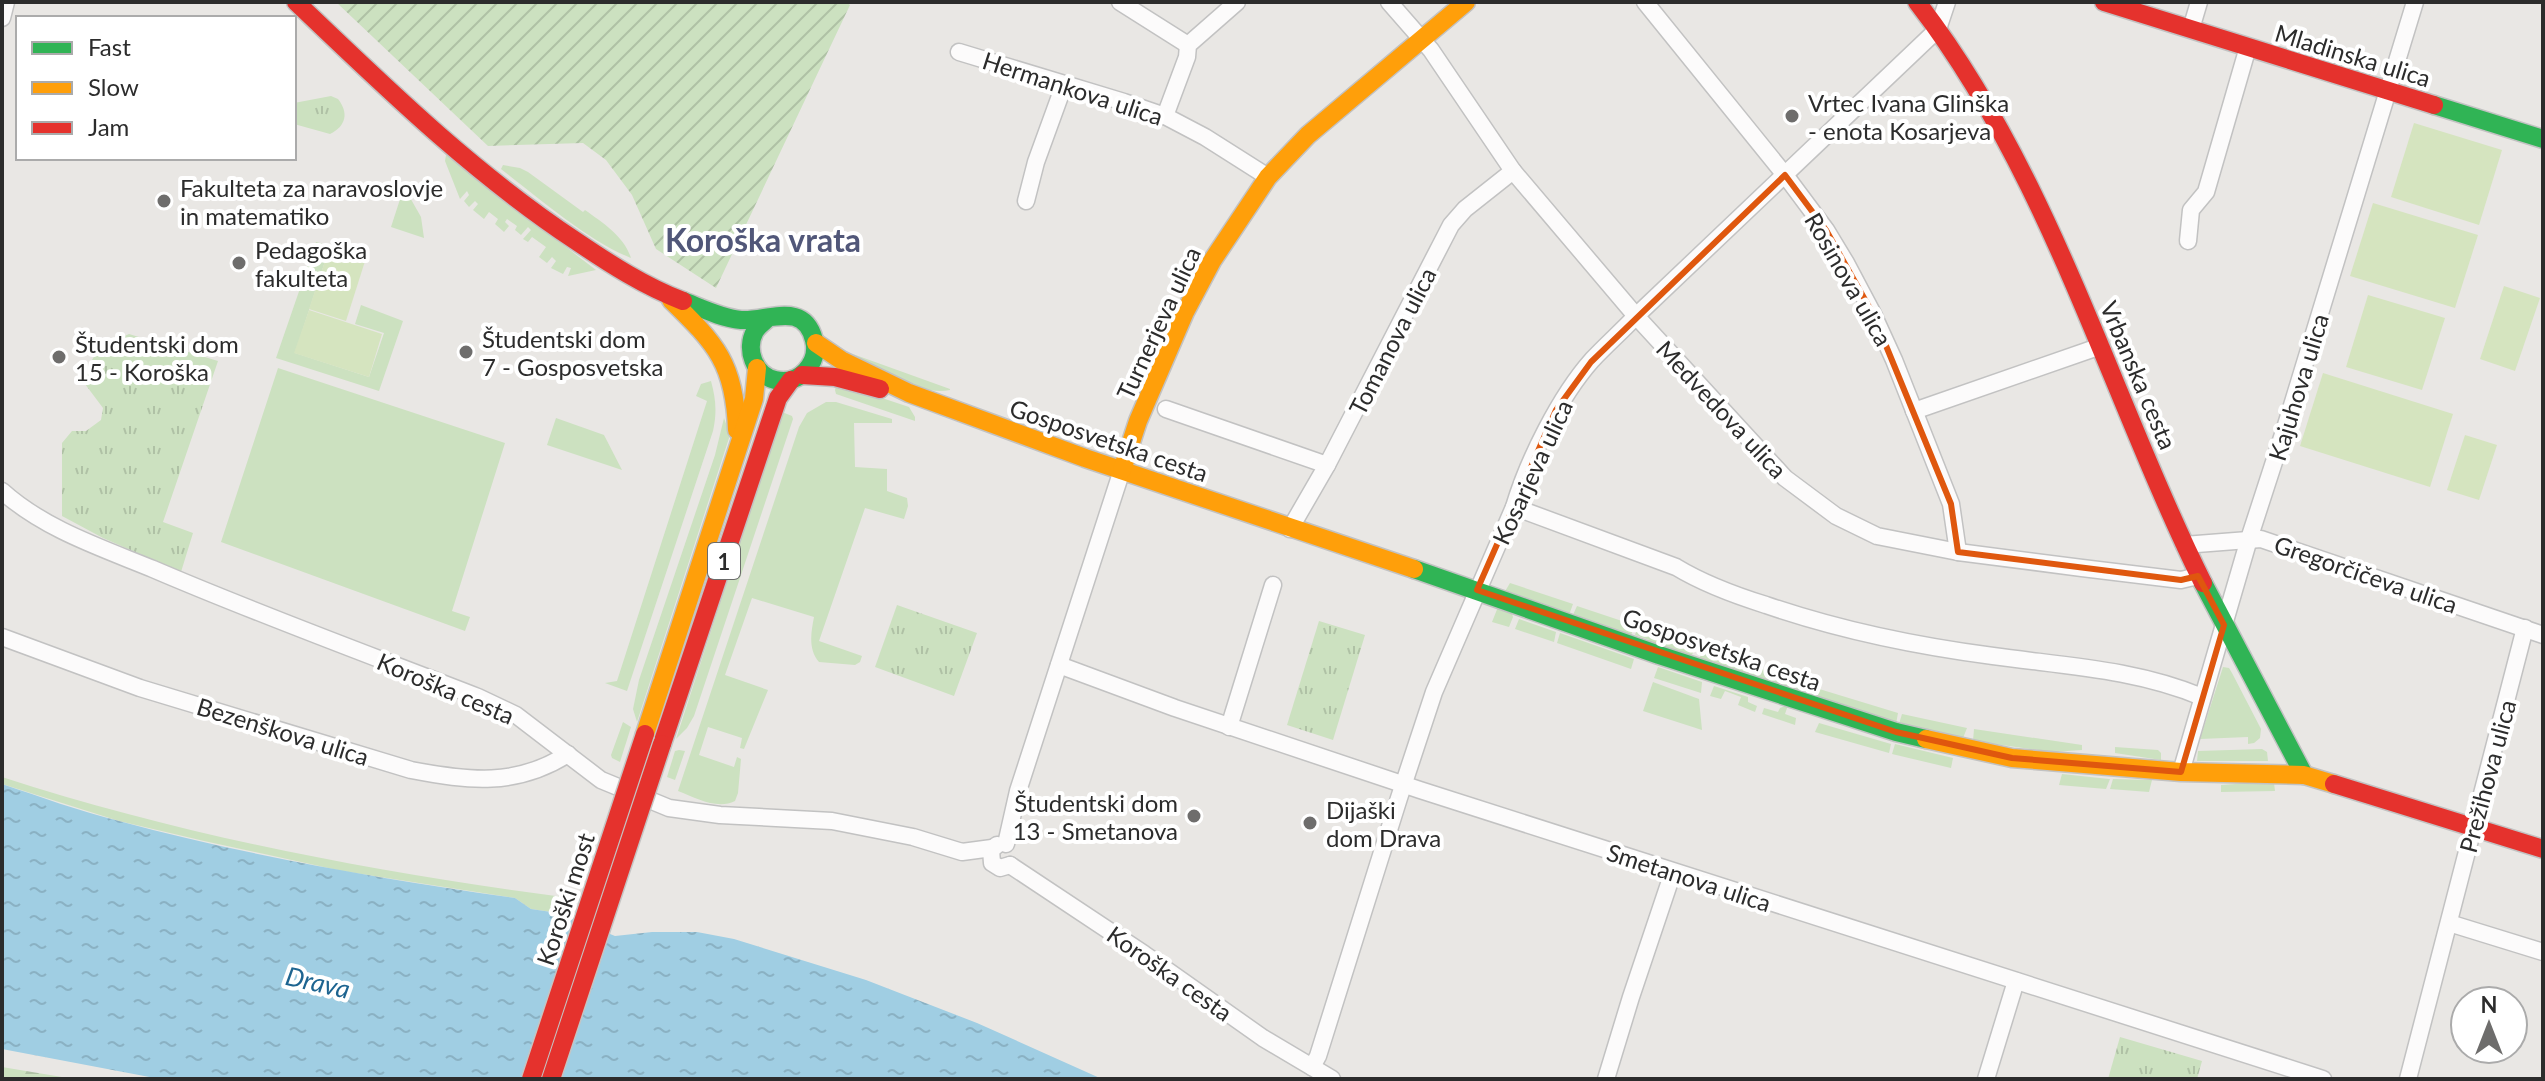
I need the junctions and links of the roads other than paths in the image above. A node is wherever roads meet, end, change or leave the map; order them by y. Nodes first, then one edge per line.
1 (6, 2) edge
2 (296, 2) edge
3 (1120, 2) edge
4 (1389, 2) edge
5 (1466, 2) edge
6 (1645, 2) edge
7 (1917, 2) edge
8 (1947, 2) edge
9 (2104, 2) edge
10 (2199, 2) edge
11 (2415, 2) edge
12 (1227, 5) edge
13 (2, 18) edge
14 (1938, 29) junction
15 (2191, 29) junction
16 (1421, 38) junction
17 (1188, 45) junction
18 (2248, 47) junction
19 (959, 52) dead end
20 (1064, 85) junction
21 (2387, 90) junction
22 (1165, 116) junction
23 (2543, 139) edge
24 (1513, 171) junction
25 (1785, 175) junction
26 (1268, 177) junction
27 (1026, 201) dead end
28 (2188, 241) dead end
29 (666, 295) junction
30 (1636, 316) junction
31 (768, 318) junction
32 (816, 343) junction
33 (750, 345) junction
34 (2101, 346) junction
35 (757, 368) junction
36 (797, 377) junction
37 (909, 393) junction
38 (1166, 409) dead end
39 (1914, 411) junction
40 (734, 461) junction
41 (1327, 465) junction
42 (1122, 470) junction
43 (2, 491) edge
44 (1514, 507) junction
45 (1290, 529) junction
46 (2249, 539) junction
47 (2184, 545) junction
48 (1958, 552) junction
49 (2198, 576) junction
50 (1273, 585) dead end
51 (1477, 590) junction
52 (2224, 625) junction
53 (2525, 628) junction
54 (2543, 635) edge
55 (2, 637) edge
56 (1059, 665) junction
57 (2202, 697) junction
58 (1229, 727) junction
59 (653, 739) junction
60 (568, 754) junction
61 (2181, 772) junction
62 (2304, 775) junction
63 (1403, 785) junction
64 (2473, 828) junction
65 (2543, 849) edge
66 (1000, 856) junction
67 (1673, 872) junction
68 (2449, 923) junction
69 (2543, 952) edge
70 (2016, 981) junction
71 (1312, 1067) junction
72 (531, 1079) edge
73 (551, 1079) edge
74 (1332, 1079) edge
75 (1606, 1079) edge
76 (1986, 1079) edge
77 (2323, 1079) edge
78 (2408, 1079) edge

1 - 13 street
2 - 29 street, 1
3 - 17 street
4 - 16 street, Medvedova ulica
5 - 16 street, Turnerjeva ulica
6 - 25 street, Rosinova ulica
7 - 14 street, Vrbanska cesta
8 - 14 street, Kosarjeva ulica
9 - 15 street, Mladinska ulica
10 - 15 street
11 - 21 street, Kajuhova ulica
12 - 17 street
14 - 25 street, Kosarjeva ulica
14 - 34 street, Vrbanska cesta
15 - 18 street, Mladinska ulica
16 - 24 street, Medvedova ulica
16 - 26 street, Turnerjeva ulica
17 - 22 street
18 - 21 street, Mladinska ulica
18 - 28 street
19 - 20 street, Hermankova ulica
20 - 22 street, Hermankova ulica
20 - 27 street
21 - 23 street, Mladinska ulica
21 - 46 street, Kajuhova ulica
22 - 26 street, Hermankova ulica
24 - 30 street, Medvedova ulica
24 - 41 street, Tomanova ulica
25 - 30 street, Kosarjeva ulica
25 - 39 street, Rosinova ulica
26 - 42 street, Turnerjeva ulica
29 - 31 street, 1
29 - 33 street, 1
29 - 40 street, 1
30 - 44 street, Kosarjeva ulica
30 - 48 street, Medvedova ulica
31 - 32 street, 1
31 - 33 street
32 - 36 street, 1
32 - 37 street
33 - 35 street, 1
34 - 39 street
34 - 47 street, Vrbanska cesta
35 - 36 street
35 - 40 street, 1
36 - 37 street
36 - 59 street, 1
37 - 42 street, Gosposvetska cesta
38 - 41 street, Gosposvetska cesta
39 - 48 street, Rosinova ulica
40 - 59 street, 1
41 - 45 street, Tomanova ulica
42 - 45 street, Gosposvetska cesta
42 - 56 street, Turnerjeva ulica
43 - 60 street, Koroška cesta
44 - 51 street, Kosarjeva ulica
44 - 57 street
45 - 51 street, Gosposvetska cesta
46 - 47 street, Gregorčičeva ulica
46 - 52 street, Kajuhova ulica
46 - 53 street, Gregorčičeva ulica
47 - 49 street, Vrbanska cesta
48 - 49 street, Medvedova ulica
49 - 52 street, Vrbanska cesta
50 - 58 street
51 - 61 street, Gosposvetska cesta
51 - 63 street, Kosarjeva ulica
52 - 57 street, Kajuhova ulica
52 - 62 street, Vrbanska cesta
53 - 54 street, Gregorčičeva ulica
53 - 64 street, Prežihova ulica
55 - 60 street, Bezenškova ulica
56 - 58 street, Smetanova ulica
56 - 66 street, Turnerjeva ulica
57 - 61 street, Kajuhova ulica
58 - 63 street, Smetanova ulica
59 - 72 street, Koroški most / 1, bridge
59 - 73 street, Koroški most / 1, bridge
60 - 66 street, Koroška cesta
61 - 62 street, Gosposvetska cesta
62 - 64 street, Gosposvetska cesta
63 - 67 street, Smetanova ulica
63 - 71 street, Kosarjeva ulica
64 - 65 street, Gosposvetska cesta
64 - 68 street, Prežihova ulica
66 - 71 street, Koroška cesta
67 - 70 street, Smetanova ulica
67 - 75 street
68 - 69 street
68 - 78 street, Prežihova ulica
70 - 76 street
70 - 77 street, Smetanova ulica
71 - 74 street, Koroška cesta

